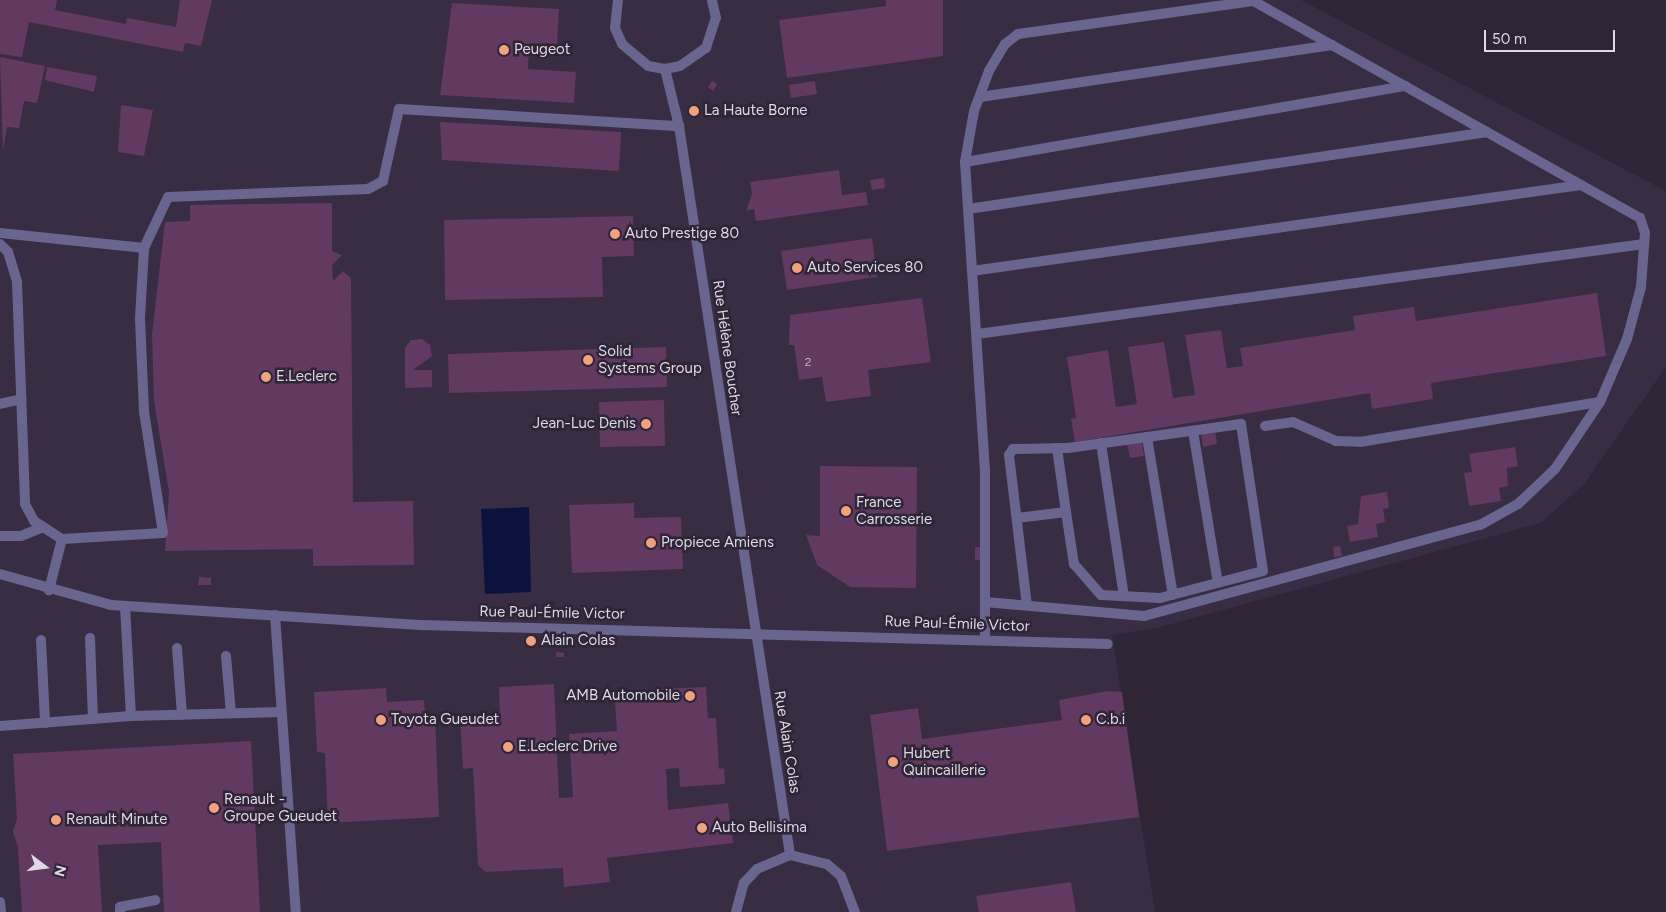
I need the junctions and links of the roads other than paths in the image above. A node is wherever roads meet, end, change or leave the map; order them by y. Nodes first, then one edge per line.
1 (618, 0) edge
2 (712, 0) edge
3 (1332, 45) junction
4 (665, 69) junction
5 (1405, 86) junction
6 (980, 97) junction
7 (679, 126) junction
8 (1487, 132) junction
9 (965, 162) junction
10 (1582, 185) junction
11 (968, 209) junction
12 (0, 234) edge
13 (0, 244) edge
14 (1644, 244) junction
15 (144, 248) junction
16 (972, 271) junction
17 (976, 334) junction
18 (21, 399) junction
19 (1600, 402) junction
20 (0, 404) edge
21 (1265, 426) dead end
22 (1193, 431) junction
23 (1147, 437) junction
24 (1101, 443) junction
25 (1057, 448) junction
26 (1066, 512) junction
27 (1017, 518) junction
28 (44, 527) junction
29 (0, 536) edge
30 (62, 539) junction
31 (0, 574) edge
32 (1218, 583) junction
33 (49, 590) junction
34 (1173, 595) junction
35 (1124, 596) junction
36 (985, 602) junction
37 (1027, 605) junction
38 (125, 606) junction
39 (275, 615) junction
40 (754, 633) junction
41 (90, 638) dead end
42 (41, 640) dead end
43 (985, 640) junction
44 (1108, 644) dead end
45 (178, 648) dead end
46 (226, 656) dead end
47 (281, 712) junction
48 (231, 713) junction
49 (182, 715) junction
50 (131, 716) junction
51 (93, 719) junction
52 (45, 723) junction
53 (0, 726) edge
54 (790, 855) junction
55 (155, 900) dead end
56 (0, 902) edge
57 (1, 912) edge
58 (120, 912) edge
59 (296, 912) edge
60 (736, 912) edge
61 (855, 912) edge

1 - 4 street
2 - 4 street
3 - 5 street
3 - 6 street
3 - 6 street
4 - 7 street, Rue Hélène Boucher
5 - 8 street
5 - 9 street
6 - 9 street
7 - 15 street
7 - 40 street, Rue Hélène Boucher
8 - 10 street
8 - 11 street
9 - 11 street
10 - 14 street
10 - 16 street
11 - 16 street
12 - 15 street
13 - 18 street
14 - 17 street
14 - 19 street
15 - 30 street
16 - 17 street
17 - 36 street
18 - 20 street
18 - 28 street
19 - 21 street
19 - 37 street
22 - 23 street
22 - 32 street
22 - 32 street
23 - 24 street
23 - 34 street
24 - 25 street
24 - 35 street
25 - 26 street
25 - 27 street
26 - 27 street
26 - 35 street
27 - 37 street
28 - 29 street
28 - 30 street
30 - 33 street
31 - 33 street, Rue Paul-Émile Victor
32 - 34 street
33 - 38 street, Rue Paul-Émile Victor
34 - 35 street
36 - 37 street
36 - 43 street
38 - 39 street, Rue Paul-Émile Victor
38 - 50 street
39 - 40 street, Rue Paul-Émile Victor
39 - 47 street
40 - 43 street, Rue Paul-Émile Victor
40 - 54 street, Rue Alain Colas
41 - 51 street
42 - 52 street
43 - 44 street, Rue Paul-Émile Victor
45 - 49 street
46 - 48 street
47 - 48 street
47 - 59 street
48 - 49 street
49 - 50 street
50 - 51 street
51 - 52 street
52 - 53 street
54 - 60 street
54 - 61 street
55 - 58 street
56 - 57 street

